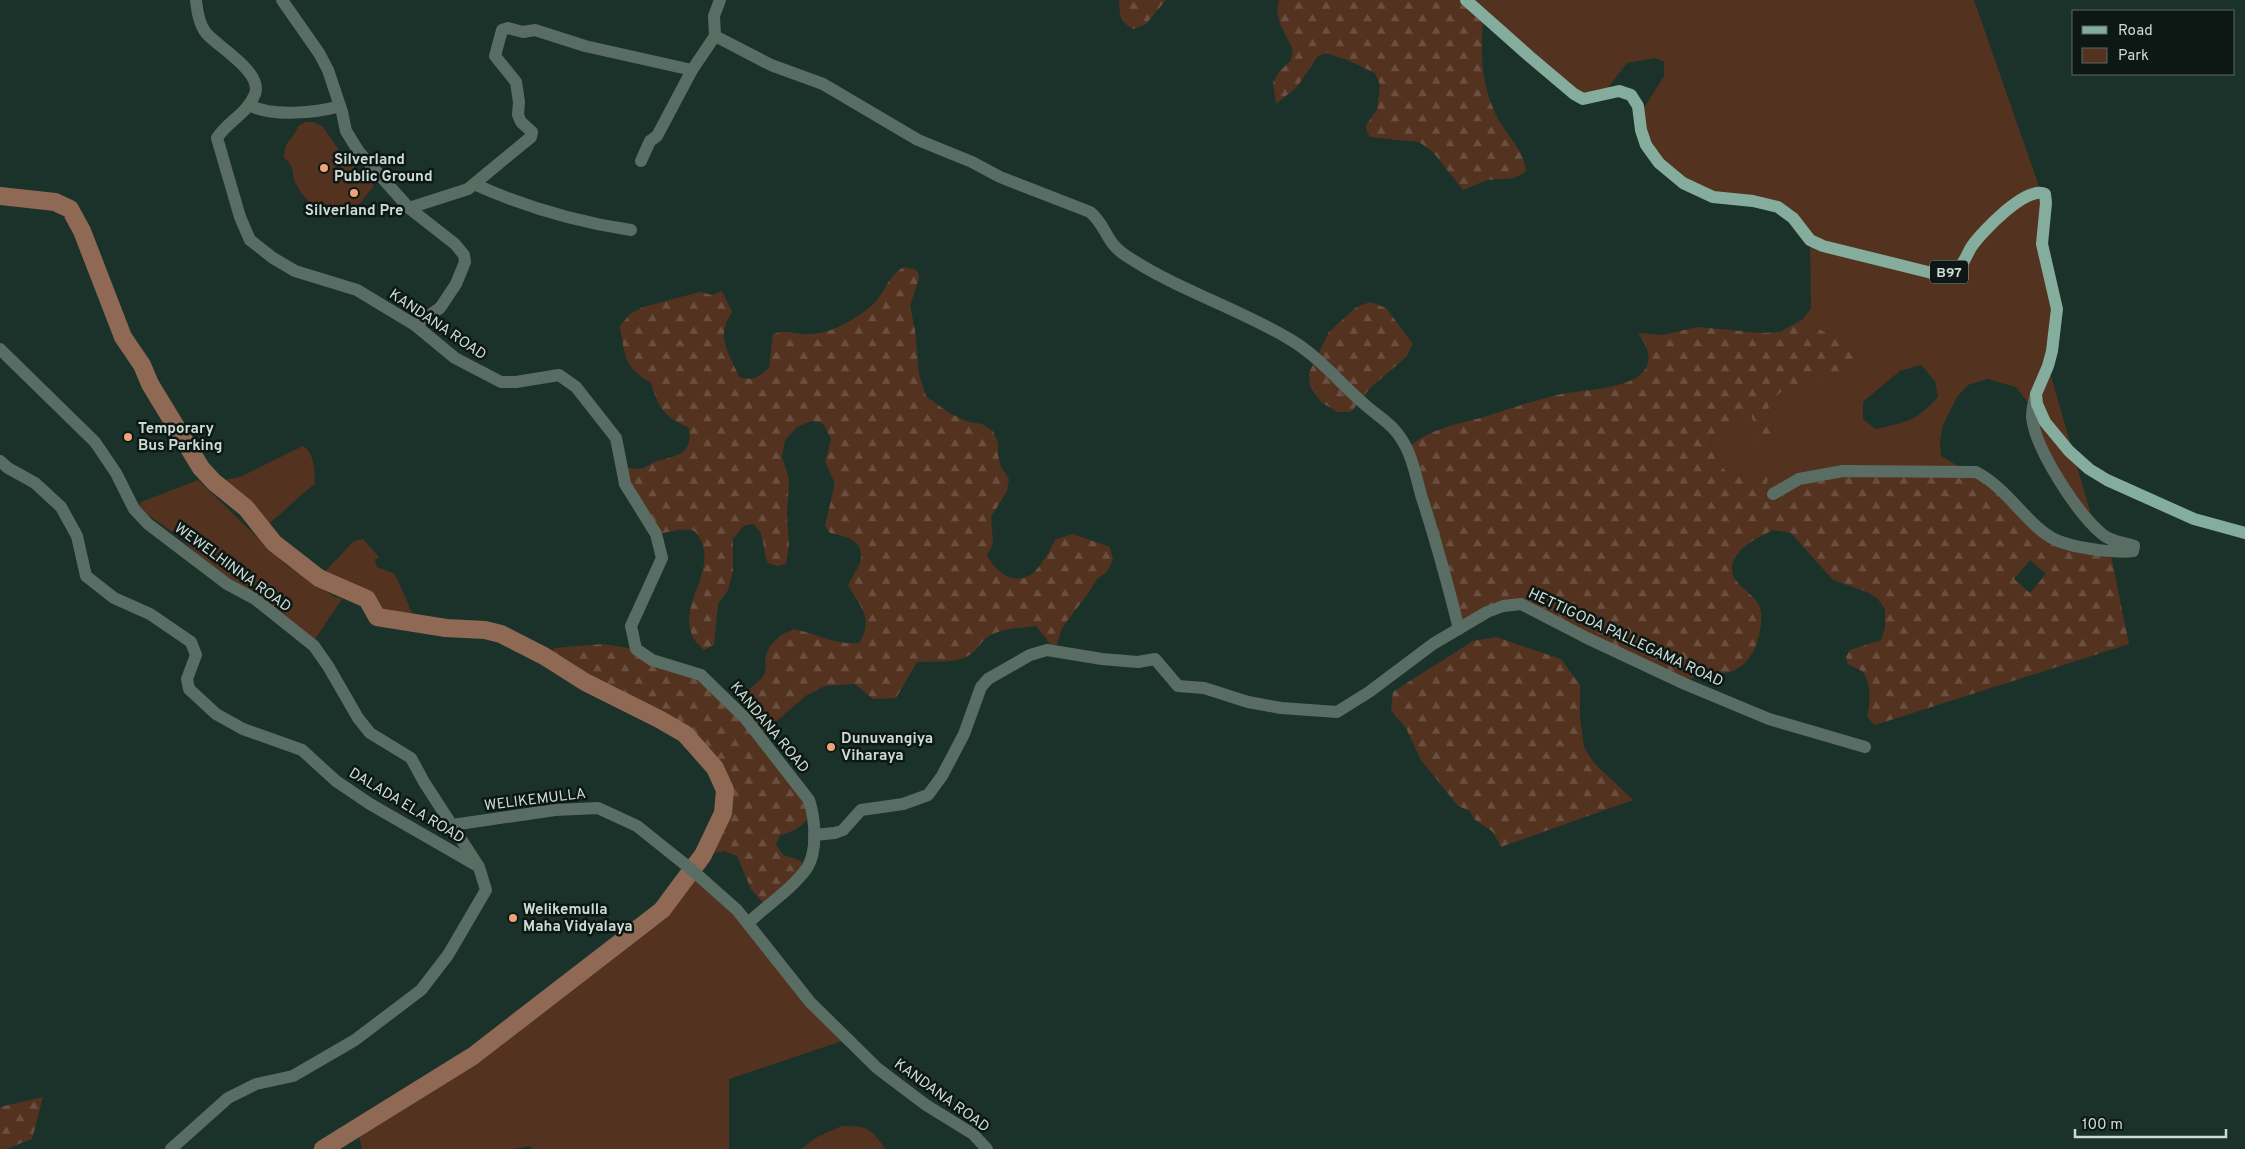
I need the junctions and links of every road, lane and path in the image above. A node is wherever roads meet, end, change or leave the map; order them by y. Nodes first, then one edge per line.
1 (196, 0) edge
2 (282, 0) edge
3 (720, 0) edge
4 (1466, 0) edge
5 (714, 36) junction
6 (692, 70) junction
7 (249, 105) junction
8 (340, 106) junction
9 (641, 161) dead end
10 (474, 184) junction
11 (409, 208) junction
12 (632, 230) dead end
13 (415, 325) junction
14 (0, 349) edge
15 (2036, 394) junction
16 (0, 460) edge
17 (1772, 494) dead end
18 (2245, 533) edge
19 (1458, 629) junction
20 (1865, 747) dead end
21 (452, 825) junction
22 (814, 835) junction
23 (479, 867) junction
24 (748, 922) junction
25 (171, 1149) edge
26 (987, 1149) edge

1 - 7 street
2 - 8 street
3 - 5 street
4 - 15 main road, B97
5 - 6 street
5 - 19 street
6 - 9 street
6 - 10 street
7 - 8 street
7 - 13 street, KANDANA ROAD
8 - 11 street
10 - 11 street
10 - 12 street
11 - 13 street
13 - 22 street, KANDANA ROAD
14 - 21 street, WEWELHINNA ROAD
15 - 17 street
15 - 18 main road
16 - 23 street, DALADA ELA ROAD
19 - 20 street, HETTIGODA PALLEGAMA ROAD
19 - 22 street, HETTIGODA PALLEGAMA ROAD
21 - 23 street, WEWELHINNA ROAD
21 - 24 street, WELIKEMULLA
22 - 24 street, KANDANA ROAD
23 - 25 street, WEWELHINNA ROAD
24 - 26 street, KANDANA ROAD

